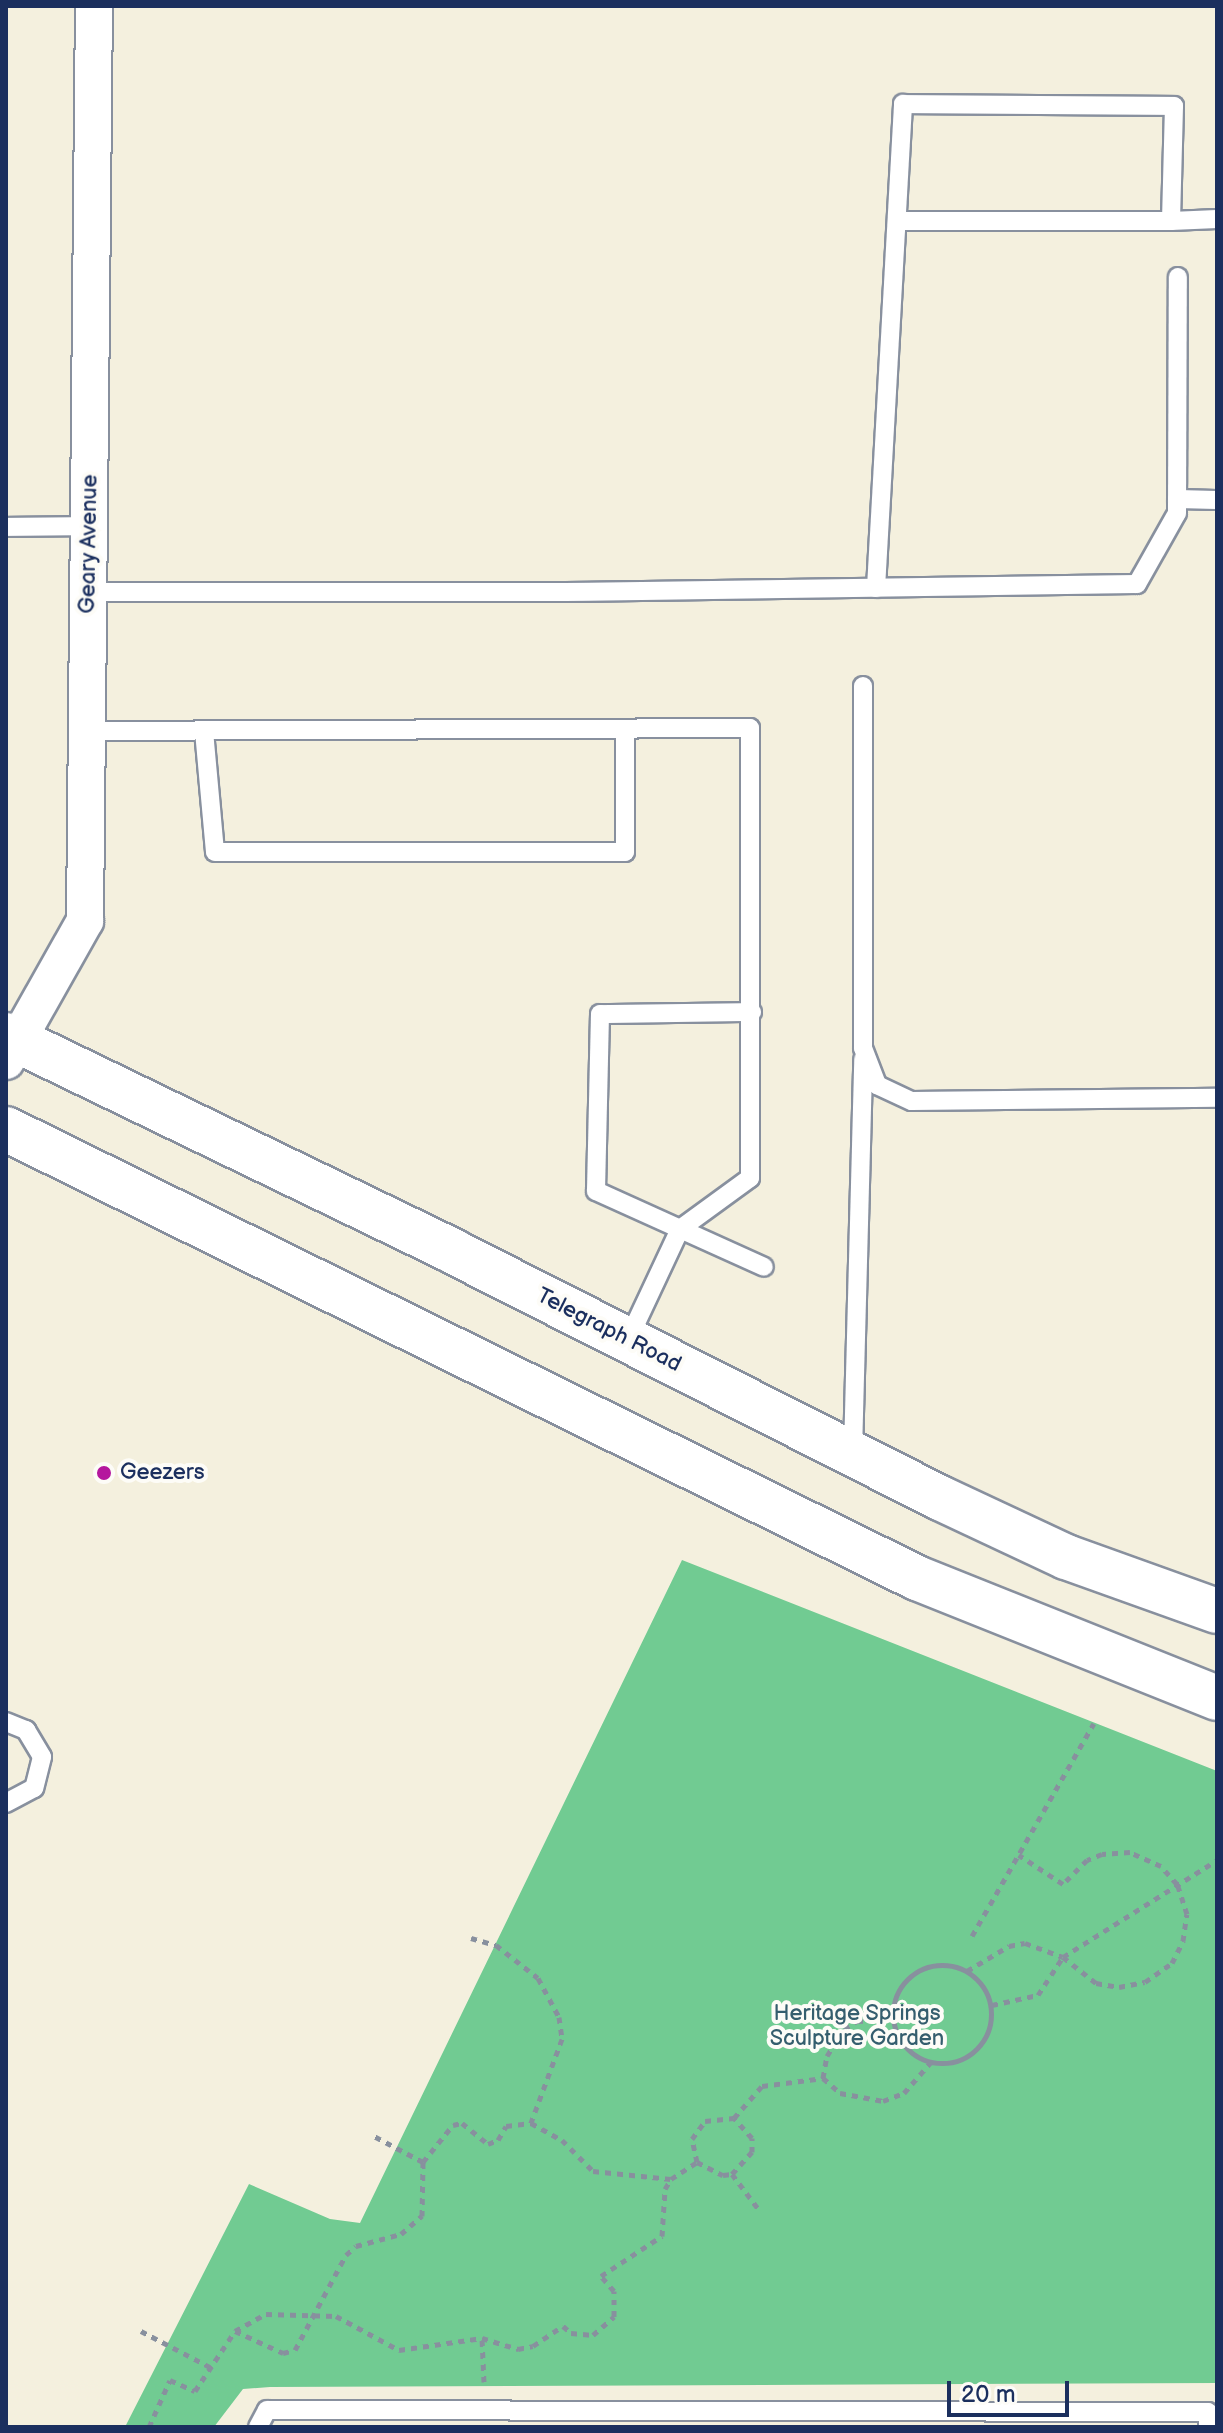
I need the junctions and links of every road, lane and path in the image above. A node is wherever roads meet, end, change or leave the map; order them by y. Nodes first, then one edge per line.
1 (94, 6) edge
2 (1217, 219) edge
3 (898, 221) junction
4 (1171, 221) junction
5 (1178, 277) dead end
6 (1177, 499) junction
7 (1217, 500) edge
8 (89, 526) junction
9 (6, 527) edge
10 (876, 588) junction
11 (88, 592) junction
12 (863, 686) dead end
13 (87, 731) junction
14 (204, 731) junction
15 (625, 731) junction
16 (752, 1012) junction
17 (863, 1037) junction
18 (10, 1045) edge
19 (1217, 1098) edge
20 (6, 1129) edge
21 (680, 1229) junction
22 (764, 1267) dead end
23 (628, 1340) junction
24 (853, 1452) junction
25 (1217, 1611) edge
26 (1217, 1698) edge
27 (6, 1722) edge
28 (1094, 1723) dead end
29 (6, 1803) edge
30 (1019, 1855) junction
31 (1217, 1860) edge
32 (972, 1936) dead end
33 (471, 1938) dead end
34 (1063, 1957) junction
35 (967, 1971) junction
36 (991, 2005) junction
37 (893, 2020) junction
38 (931, 2062) junction
39 (823, 2078) junction
40 (734, 2118) junction
41 (531, 2123) junction
42 (374, 2136) dead end
43 (423, 2162) junction
44 (697, 2162) junction
45 (732, 2174) junction
46 (671, 2179) junction
47 (760, 2211) dead end
48 (318, 2312) junction
49 (141, 2331) dead end
50 (235, 2331) junction
51 (482, 2338) junction
52 (210, 2367) junction
53 (484, 2387) dead end
54 (1211, 2417) edge
55 (985, 2419) edge
56 (149, 2427) edge
57 (258, 2427) edge

1 - 8 street, Geary Avenue
2 - 4 lane
3 - 4 lane
3 - 4 lane
3 - 10 lane
5 - 6 lane
6 - 7 lane
6 - 10 lane
8 - 9 lane
8 - 11 street, Geary Avenue
10 - 11 lane
11 - 13 street, Geary Avenue
12 - 17 lane
13 - 14 lane
13 - 18 street, Geary Avenue
14 - 15 lane
14 - 15 lane
15 - 16 lane
16 - 21 lane
16 - 21 lane
17 - 19 lane
17 - 24 lane
18 - 23 main road, Telegraph Road
20 - 26 main road
21 - 22 lane
21 - 23 lane
23 - 24 main road, Telegraph Road
24 - 25 main road, Telegraph Road
27 - 29 lane
28 - 30 path
30 - 32 path
30 - 34 path
31 - 34 path, bridge
33 - 41 path
34 - 35 path
34 - 36 path
35 - 36 path
35 - 37 path
36 - 38 path
37 - 38 path
37 - 39 path
38 - 39 path
39 - 40 path
40 - 44 path
40 - 45 path
41 - 43 path
41 - 46 path
42 - 43 path
43 - 48 path
44 - 45 path
44 - 46 path
45 - 47 path
46 - 51 path
48 - 50 path
48 - 50 path
48 - 51 path
49 - 52 path
50 - 52 path
51 - 53 path
52 - 56 path
54 - 55 lane
55 - 57 lane

